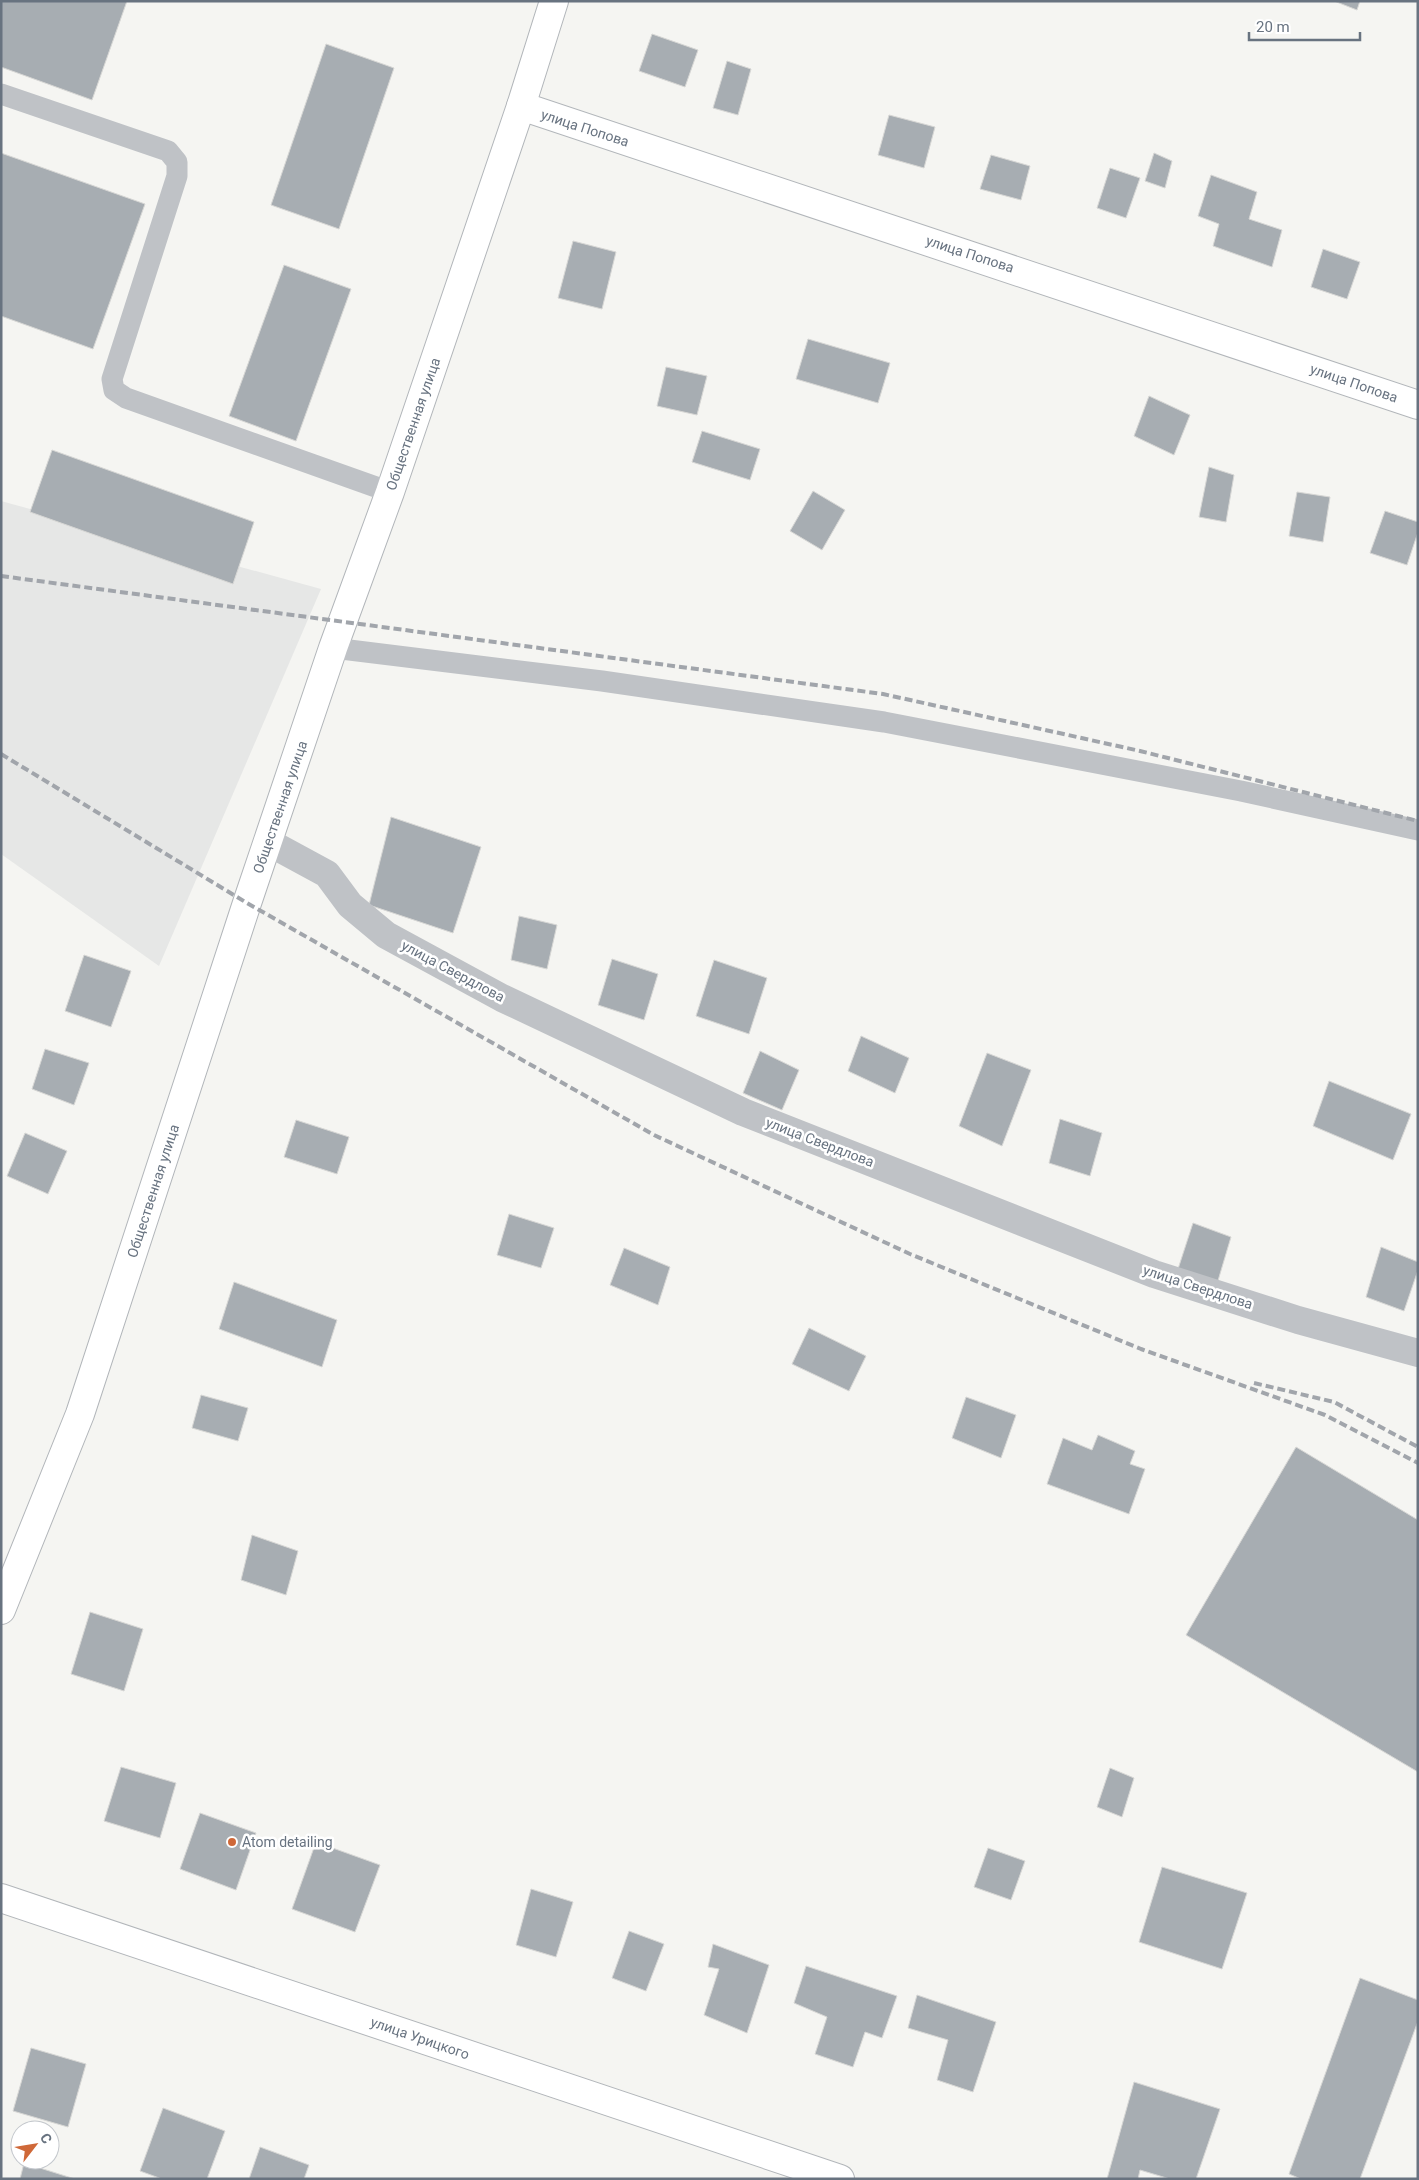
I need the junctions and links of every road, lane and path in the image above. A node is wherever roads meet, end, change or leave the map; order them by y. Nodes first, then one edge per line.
1 (554, 1) edge
2 (1, 94) edge
3 (521, 106) junction
4 (1418, 404) edge
5 (390, 492) junction
6 (333, 648) junction
7 (1418, 830) edge
8 (268, 842) junction
9 (1418, 1353) edge
10 (1, 1610) edge
11 (1, 1898) edge
12 (840, 2179) edge

1 - 3 main road, Общественная улица
2 - 5 lane
3 - 4 main road, улица Попова
3 - 5 main road, Общественная улица
5 - 6 main road, Общественная улица
6 - 7 lane
6 - 8 main road, Общественная улица
8 - 9 street, улица Свердлова
8 - 10 main road, Общественная улица
11 - 12 main road, улица Урицкого

